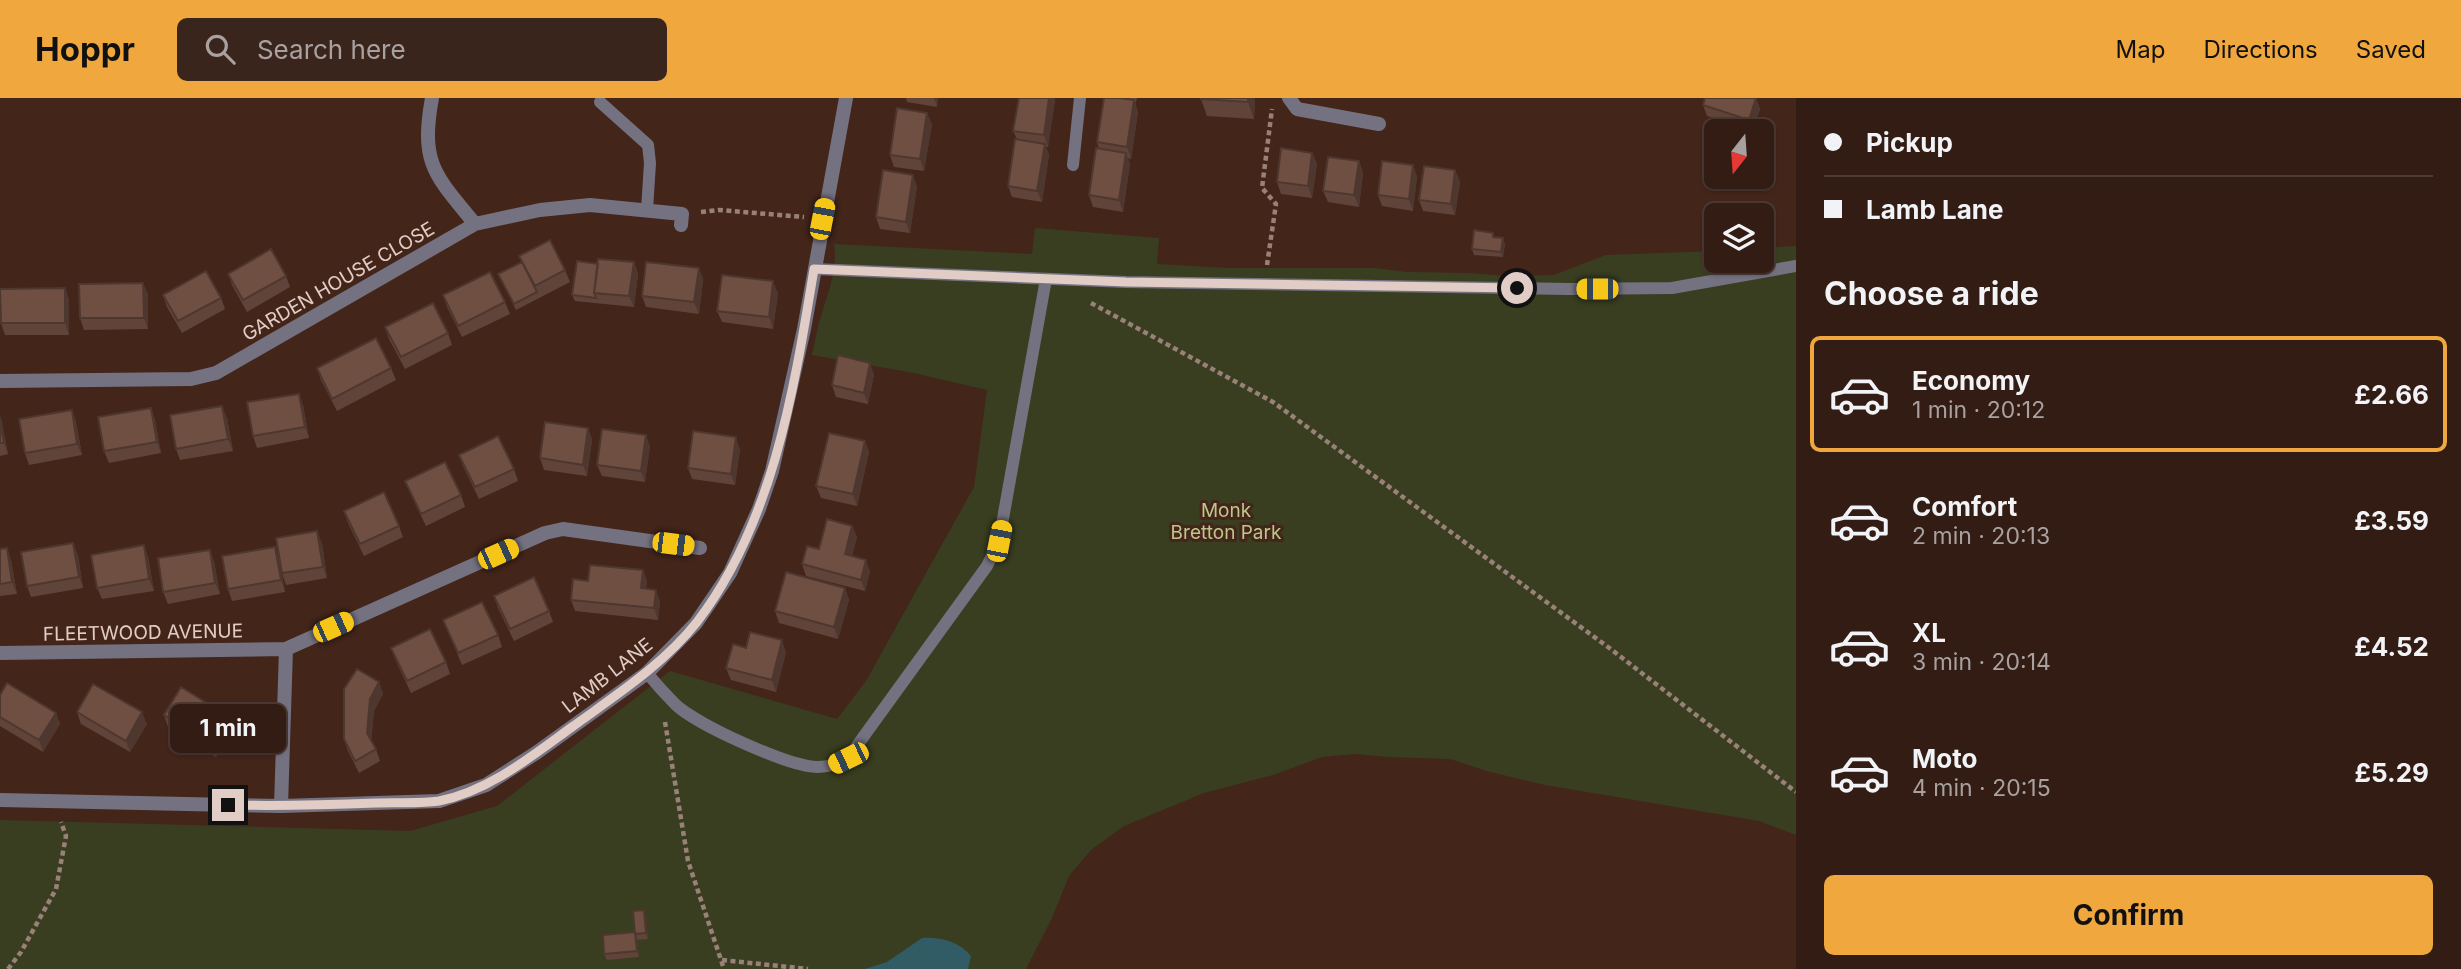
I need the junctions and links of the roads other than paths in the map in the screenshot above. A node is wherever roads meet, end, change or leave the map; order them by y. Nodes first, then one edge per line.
1 (432, 98) edge
2 (846, 98) edge
3 (1080, 98) edge
4 (1289, 98) edge
5 (600, 102) dead end
6 (1379, 124) dead end
7 (1073, 165) dead end
8 (647, 210) junction
9 (681, 220) road end
10 (475, 224) junction
11 (1796, 266) edge
12 (814, 269) junction
13 (1046, 279) junction
14 (0, 381) edge
15 (700, 548) dead end
16 (286, 649) junction
17 (0, 653) edge
18 (647, 673) junction
19 (0, 800) edge
20 (281, 806) junction

1 - 10 street
2 - 12 street, LAMB LANE
3 - 7 lane
4 - 6 street
5 - 8 lane
8 - 9 street, GARDEN HOUSE CLOSE
8 - 10 street, GARDEN HOUSE CLOSE
10 - 14 street, GARDEN HOUSE CLOSE
11 - 13 lane
12 - 13 lane
12 - 18 street, LAMB LANE
13 - 18 lane
15 - 16 street, FLEETWOOD AVENUE
16 - 17 street, FLEETWOOD AVENUE
16 - 20 street
18 - 20 street, LAMB LANE
19 - 20 street, LAMB LANE

